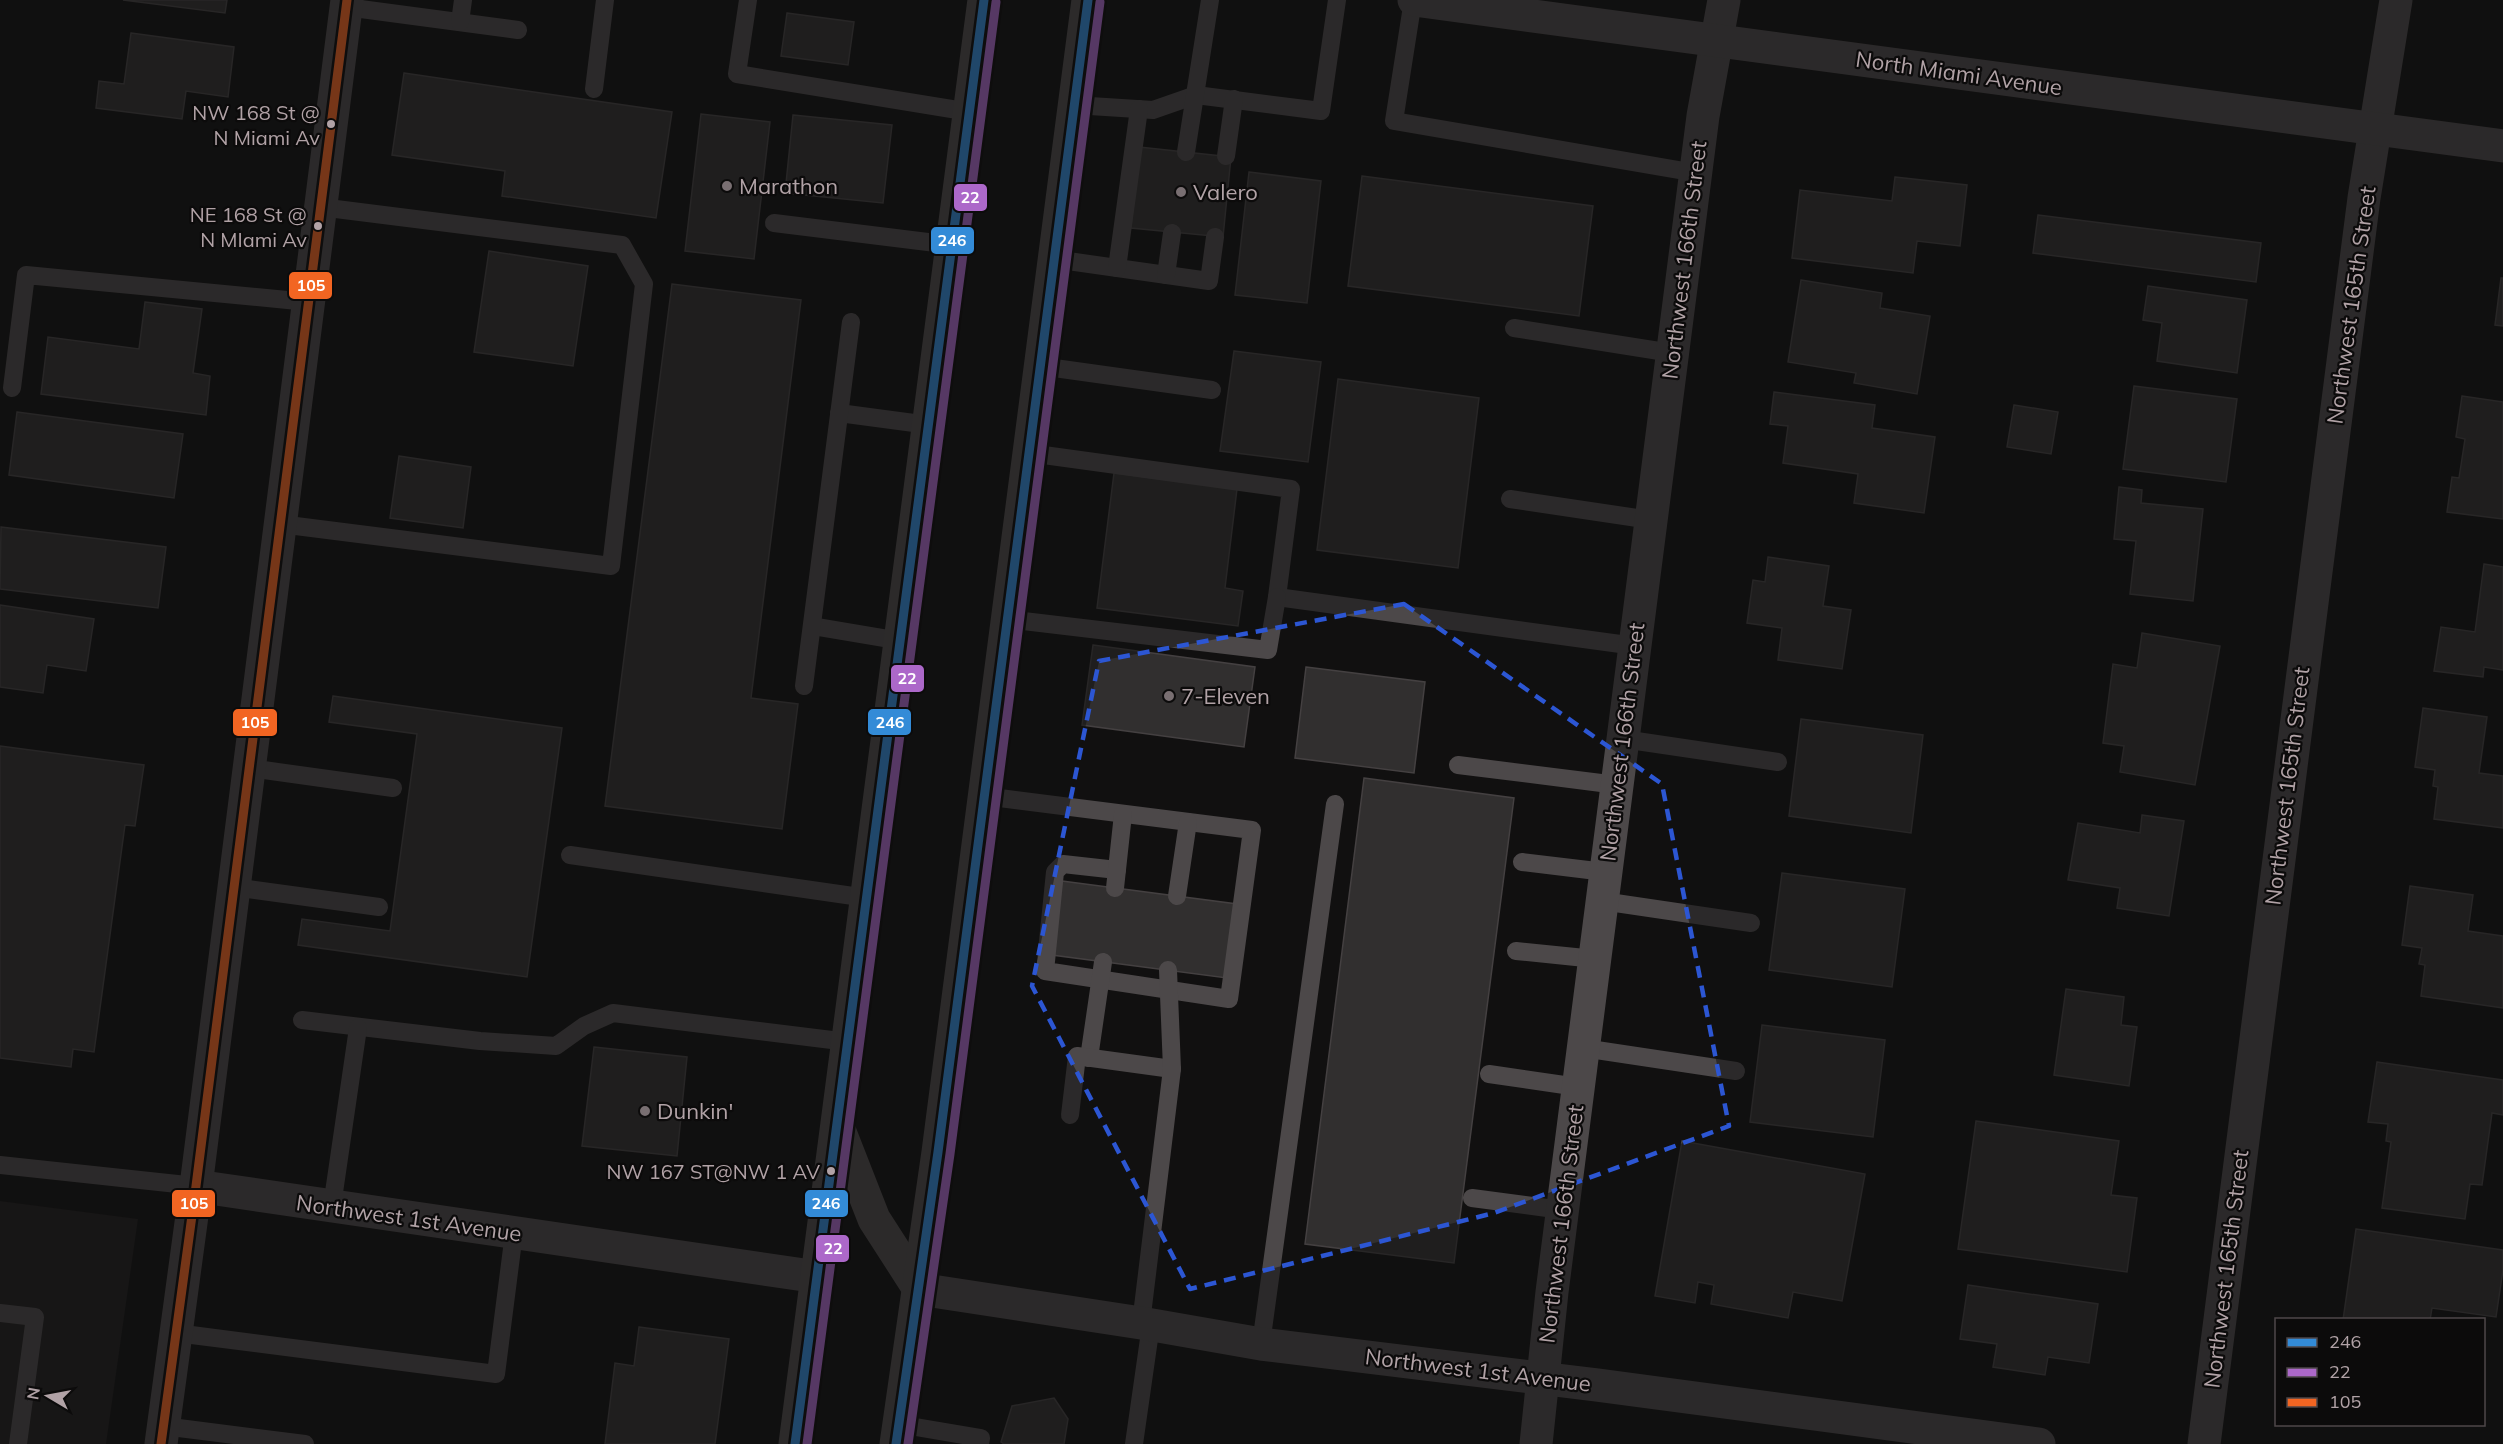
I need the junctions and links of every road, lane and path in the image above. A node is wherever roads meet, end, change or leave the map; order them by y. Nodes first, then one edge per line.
1 (463, 0) edge
2 (606, 0) edge
3 (748, 0) edge
4 (984, 0) edge
5 (1088, 0) edge
6 (1210, 0) edge
7 (1337, 0) edge
8 (1414, 0) edge
9 (1724, 0) edge
10 (2396, 0) edge
11 (346, 4) edge
12 (1517, 7) edge
13 (460, 22) junction
14 (518, 30) dead end
15 (1717, 41) junction
16 (594, 89) dead end
17 (1196, 95) junction
18 (1234, 99) junction
19 (1074, 105) junction
20 (1139, 109) junction
21 (970, 112) junction
22 (2376, 129) junction
23 (2503, 146) edge
24 (1186, 152) dead end
25 (1226, 156) dead end
26 (1696, 173) junction
27 (320, 207) junction
28 (774, 223) dead end
29 (1173, 233) dead end
30 (1215, 237) dead end
31 (952, 245) junction
32 (1054, 259) junction
33 (1117, 268) junction
34 (1166, 275) junction
35 (308, 302) junction
36 (851, 322) dead end
37 (1514, 328) dead end
38 (1672, 353) junction
39 (1040, 366) junction
40 (12, 388) dead end
41 (1212, 390) dead end
42 (839, 413) junction
43 (929, 426) junction
44 (1029, 453) junction
45 (1510, 499) dead end
46 (1651, 519) junction
47 (280, 524) junction
48 (1277, 597) junction
49 (1007, 619) junction
50 (812, 626) junction
51 (901, 641) junction
52 (1635, 646) junction
53 (804, 686) dead end
54 (1623, 740) junction
55 (1778, 762) dead end
56 (1458, 765) dead end
57 (249, 768) junction
58 (1617, 785) junction
59 (393, 788) dead end
60 (984, 796) junction
61 (1335, 804) dead end
62 (1123, 814) junction
63 (1188, 822) junction
64 (570, 855) dead end
65 (1522, 862) dead end
66 (233, 887) junction
67 (1604, 887) junction
68 (1177, 896) dead end
69 (867, 898) junction
70 (379, 908) dead end
71 (1751, 923) dead end
72 (1515, 951) dead end
73 (1594, 959) junction
74 (1103, 962) dead end
75 (1168, 970) dead end
76 (1100, 980) junction
77 (1170, 991) junction
78 (302, 1020) dead end
79 (358, 1028) junction
80 (848, 1042) junction
81 (1583, 1048) junction
82 (1089, 1058) junction
83 (1172, 1069) junction
84 (1736, 1071) dead end
85 (1489, 1074) dead end
86 (1578, 1087) junction
87 (1070, 1115) dead end
88 (837, 1125) junction
89 (0, 1165) edge
90 (196, 1186) junction
91 (1472, 1198) dead end
92 (332, 1206) junction
93 (1562, 1210) junction
94 (514, 1233) junction
95 (818, 1277) junction
96 (919, 1289) junction
97 (0, 1313) edge
98 (1146, 1324) junction
99 (176, 1333) junction
100 (1261, 1344) junction
101 (1542, 1378) junction
102 (897, 1434) edge
103 (162, 1435) edge
104 (18, 1444) edge
105 (305, 1444) edge
106 (795, 1444) edge
107 (980, 1444) edge
108 (1134, 1444) edge
109 (1536, 1444) edge
110 (2039, 1444) edge
111 (2204, 1444) edge

1 - 13 lane
2 - 16 lane
3 - 21 lane
4 - 21 main road
5 - 19 main road
6 - 17 lane
7 - 18 lane
8 - 12 street, North Miami Avenue
8 - 26 lane
9 - 15 street, Northwest 166th Street
10 - 22 street, Northwest 165th Street
11 - 13 lane
11 - 27 street
12 - 15 street, North Miami Avenue
13 - 14 lane
15 - 22 street, North Miami Avenue
15 - 26 street, Northwest 166th Street
17 - 18 lane
17 - 20 lane
17 - 24 lane
18 - 25 lane
19 - 20 lane
19 - 32 main road
20 - 33 lane
21 - 31 main road
22 - 23 street, North Miami Avenue
22 - 111 street, Northwest 165th Street
26 - 38 street, Northwest 166th Street
27 - 35 street
27 - 47 lane
28 - 31 lane
29 - 34 lane
30 - 34 lane
31 - 43 main road
32 - 33 lane
32 - 39 main road
33 - 34 lane
35 - 40 lane
35 - 47 street
36 - 42 lane
37 - 38 lane
38 - 46 street, Northwest 166th Street
39 - 41 lane
39 - 44 main road
42 - 43 lane
42 - 50 lane
43 - 51 main road
44 - 48 lane
44 - 49 main road
45 - 46 lane
46 - 52 street, Northwest 166th Street
47 - 57 street
48 - 49 lane
48 - 52 lane
49 - 60 main road
50 - 51 lane
50 - 53 lane
51 - 69 main road
52 - 54 street, Northwest 166th Street
54 - 55 lane
54 - 58 street, Northwest 166th Street
56 - 58 lane
57 - 59 lane
57 - 66 street
58 - 67 street, Northwest 166th Street
60 - 62 lane
60 - 96 main road
61 - 100 lane
62 - 63 lane
62 - 76 lane
63 - 68 lane
63 - 77 lane
64 - 69 lane
65 - 67 lane
66 - 70 lane
66 - 90 street
67 - 71 lane
67 - 73 street, Northwest 166th Street
69 - 80 main road
72 - 73 lane
73 - 81 street, Northwest 166th Street
74 - 76 lane
75 - 77 lane
76 - 77 lane
76 - 82 lane
77 - 83 lane
78 - 79 lane
79 - 80 lane
79 - 92 lane
80 - 88 main road
81 - 84 lane
81 - 86 street, Northwest 166th Street
82 - 83 lane
82 - 87 lane
83 - 98 lane
85 - 86 lane
86 - 93 street, Northwest 166th Street
88 - 95 main road
88 - 96 main road
89 - 90 lane, Northwest 1st Avenue
90 - 92 street, Northwest 1st Avenue
90 - 99 street
91 - 93 lane
92 - 94 street, Northwest 1st Avenue
93 - 101 street, Northwest 166th Street
94 - 95 street, Northwest 1st Avenue
94 - 99 lane
95 - 106 main road
96 - 98 street, Northwest 1st Avenue
96 - 102 main road
97 - 104 lane
98 - 100 street, Northwest 1st Avenue
98 - 108 lane
99 - 103 street
100 - 101 street, Northwest 1st Avenue
101 - 109 street, Northwest 166th Street
101 - 110 street, Northwest 1st Avenue
102 - 107 lane
103 - 105 lane

